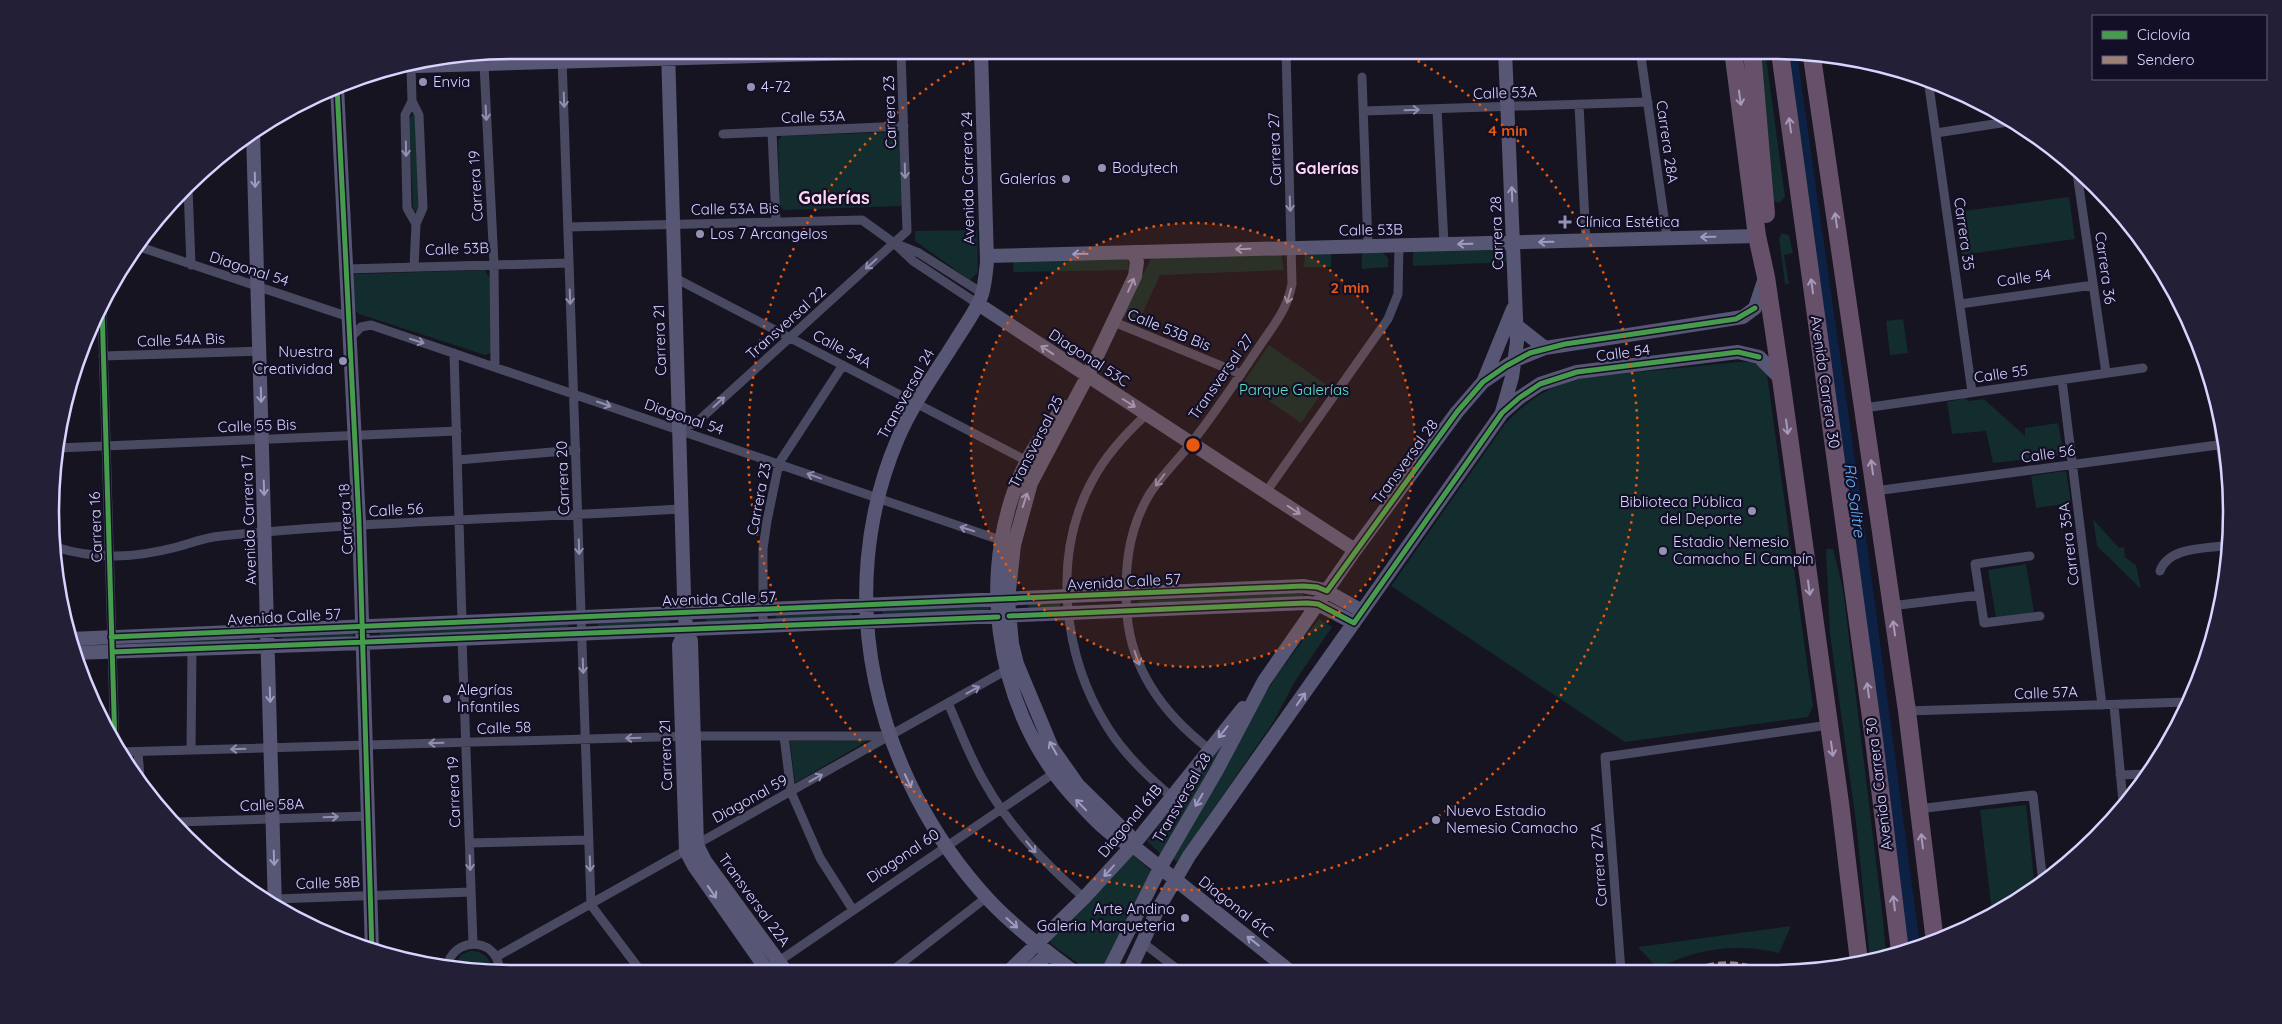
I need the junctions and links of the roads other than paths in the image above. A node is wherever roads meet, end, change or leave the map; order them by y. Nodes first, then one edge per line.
1 (523, 59) edge
2 (562, 59) edge
3 (668, 59) edge
4 (901, 59) edge
5 (982, 59) edge
6 (1286, 59) edge
7 (1505, 59) edge
8 (1641, 59) edge
9 (1735, 59) edge
10 (1753, 59) edge
11 (1781, 59) edge
12 (1813, 61) edge
13 (484, 64) junction
14 (435, 65) edge
15 (410, 70) edge
16 (1362, 77) dead end
17 (1929, 88) edge
18 (337, 94) edge
19 (412, 101) junction
20 (1648, 102) junction
21 (1579, 105) junction
22 (1508, 107) junction
23 (1437, 109) junction
24 (1364, 111) junction
25 (2003, 123) edge
26 (904, 126) junction
27 (772, 132) junction
28 (1936, 133) junction
29 (722, 134) dead end
30 (253, 140) edge
31 (2078, 180) edge
32 (188, 196) edge
33 (776, 222) junction
34 (416, 224) junction
35 (673, 224) junction
36 (568, 226) junction
37 (907, 231) joint
38 (1757, 236) junction
39 (1667, 238) junction
40 (1586, 241) junction
41 (1514, 242) junction
42 (894, 243) junction
43 (1444, 244) junction
44 (1399, 245) junction
45 (1368, 246) junction
46 (1292, 248) junction
47 (143, 249) edge
48 (1133, 252) junction
49 (987, 256) junction
50 (569, 263) junction
51 (494, 264) junction
52 (191, 265) junction
53 (414, 267) junction
54 (346, 269) junction
55 (1766, 277) junction
56 (675, 278) junction
57 (2093, 285) junction
58 (258, 287) junction
59 (980, 298) junction
60 (1516, 299) junction
61 (1960, 304) junction
62 (349, 317) junction
63 (102, 320) edge
64 (1114, 322) junction
65 (1517, 326) junction
66 (350, 338) junction
67 (790, 338) junction
68 (1545, 348) junction
69 (260, 351) junction
70 (454, 353) junction
71 (104, 356) junction
72 (1515, 360) junction
73 (844, 365) junction
74 (495, 367) junction
75 (2143, 368) dead end
76 (2106, 373) junction
77 (1241, 374) junction
78 (1087, 377) junction
79 (1781, 379) junction
80 (2062, 380) junction
81 (1484, 382) junction
82 (1972, 392) junction
83 (573, 394) junction
84 (916, 404) junction
85 (1864, 408) junction
86 (1502, 413) junction
87 (1147, 414) junction
88 (679, 430) junction
89 (457, 431) junction
90 (355, 436) junction
91 (263, 440) junction
92 (1191, 443) junction
93 (2218, 445) edge
94 (106, 446) junction
95 (64, 448) edge
96 (576, 450) junction
97 (458, 460) junction
98 (779, 464) junction
99 (1033, 464) junction
100 (2074, 464) junction
101 (1875, 491) junction
102 (1266, 492) junction
103 (877, 500) junction
104 (681, 509) junction
105 (578, 514) junction
106 (460, 521) junction
107 (359, 526) junction
108 (265, 533) junction
109 (1008, 543) junction
110 (2222, 546) edge
111 (61, 548) edge
112 (1355, 550) junction
113 (2030, 556) dead end
114 (109, 558) junction
115 (2160, 571) dead end
116 (1327, 591) junction
117 (1126, 594) junction
118 (1980, 595) junction
119 (1067, 597) junction
120 (1003, 600) junction
121 (1318, 604) junction
122 (866, 606) junction
123 (1891, 606) junction
124 (762, 610) junction
125 (1127, 611) junction
126 (1362, 611) junction
127 (685, 613) junction
128 (1069, 614) junction
129 (1004, 616) junction
130 (2040, 616) dead end
131 (581, 618) junction
132 (462, 622) junction
133 (866, 622) junction
134 (1354, 623) junction
135 (363, 626) junction
136 (763, 627) junction
137 (268, 630) junction
138 (686, 630) junction
139 (582, 634) junction
140 (111, 637) junction
141 (77, 639) edge
142 (462, 639) junction
143 (364, 643) junction
144 (268, 647) junction
145 (192, 649) junction
146 (112, 652) junction
147 (81, 653) edge
148 (1012, 667) junction
149 (1264, 681) junction
150 (2181, 702) edge
151 (948, 703) junction
152 (2114, 705) junction
153 (2102, 706) junction
154 (1906, 711) junction
155 (1829, 725) junction
156 (114, 730) edge
157 (688, 736) junction
158 (784, 736) junction
159 (889, 736) junction
160 (586, 739) junction
161 (466, 742) junction
162 (366, 745) junction
163 (271, 748) junction
164 (1210, 749) junction
165 (191, 750) junction
166 (127, 752) edge
167 (138, 752) junction
168 (139, 770) edge
169 (1059, 770) junction
170 (2140, 774) edge
171 (2120, 775) junction
172 (790, 792) junction
173 (1172, 797) junction
174 (2122, 797) edge
175 (1001, 809) junction
176 (1918, 809) junction
177 (368, 816) junction
178 (273, 819) junction
179 (182, 822) edge
180 (589, 840) junction
181 (470, 843) junction
182 (1133, 845) junction
183 (946, 847) junction
184 (692, 848) junction
185 (1160, 868) junction
186 (2042, 875) edge
187 (1174, 879) junction
188 (472, 892) junction
189 (370, 896) junction
190 (987, 898) junction
191 (1084, 898) junction
192 (275, 899) edge
193 (282, 903) edge
194 (591, 905) junction
195 (853, 910) junction
196 (1934, 934) edge
197 (1142, 942) junction
198 (372, 943) edge
199 (474, 944) junction
200 (1899, 946) edge
201 (1044, 949) junction
202 (496, 957) junction
203 (1858, 957) edge
204 (450, 961) edge
205 (778, 961) junction
206 (498, 965) edge
207 (635, 965) edge
208 (760, 965) edge
209 (773, 965) edge
210 (781, 965) edge
211 (899, 965) edge
212 (1019, 965) edge
213 (1033, 965) edge
214 (1065, 965) edge
215 (1112, 965) edge
216 (1131, 965) edge
217 (1172, 965) edge
218 (1282, 965) edge
219 (1621, 965) edge

1 - 13 main road
2 -> 36 street, Carrera 20
3 - 35 main road, Carrera 21
4 - 26 street, Carrera 23
5 - 49 main road, Avenida Carrera 24
6 -> 46 street, Carrera 27
7 - 22 main road, Carrera 28
8 - 20 street, Carrera 28A
9 -> 38 highway
10 - 55 highway
200 -> 11 highway, Avenida Carrera 30
85 -> 12 highway
13 - 14 main road
13 -> 51 street, Carrera 19
15 - 19 street
16 - 24 street
17 - 28 street, Carrera 35
18 - 54 main road, Carrera 18
19 - 34 street
19 -> 34 street
20 - 21 street, Calle 53A
20 - 39 street, Carrera 28A
21 - 22 street, Calle 53A
21 - 40 street
22 - 23 street, Calle 53A
41 -> 22 main road, Carrera 28
24 -> 23 street, Calle 53A
23 - 43 street
24 - 45 street
25 - 28 street
26 - 27 street, Calle 53A
26 -> 37 street, Carrera 23
27 - 29 street, Calle 53A
27 - 33 street
28 - 61 street, Carrera 35
30 -> 58 main road, Avenida Carrera 17
31 - 57 street, Carrera 36
32 - 52 street
33 - 35 street, Calle 53A Bis
33 - 42 street, Calle 53A Bis
34 - 53 street
35 - 36 street, Calle 53A Bis
35 - 56 main road, Carrera 21
36 - 50 street, Carrera 20
37 - 42 street, Transversal 22
38 -> 39 main road, Calle 53B
38 - 55 highway
39 - 40 main road, Calle 53B
40 -> 41 main road, Calle 53B
41 -> 43 main road, Calle 53B
41 - 60 main road, Carrera 28
42 - 59 street, Diagonal 53C
42 -> 67 street, Transversal 22
43 - 44 main road, Calle 53B
44 - 45 main road, Calle 53B
44 - 102 street
45 - 46 main road, Calle 53B
46 -> 48 main road, Calle 53B
46 -> 77 street, Transversal 27
47 - 52 street, Diagonal 54
48 -> 49 main road, Calle 53B
64 -> 48 main road, Transversal 25
49 - 59 main road, Avenida Carrera 24
50 - 51 street, Calle 53B
50 -> 83 street, Carrera 20
51 - 53 street, Calle 53B
51 - 74 street, Carrera 19
52 - 58 street, Diagonal 54
53 - 54 street, Calle 53B
54 - 62 main road, Carrera 18
55 - 68 main road, Calle 54
55 - 79 highway
56 - 67 street, Calle 54A
56 - 88 main road, Carrera 21
57 - 61 street, Calle 54
57 - 76 street, Carrera 36
58 - 62 street, Diagonal 54
58 - 69 main road, Avenida Carrera 17
78 -> 59 main road, Diagonal 53C
59 - 84 main road, Transversal 24
60 - 65 main road, Carrera 28
60 - 81 main road
61 - 82 street, Carrera 35
62 - 66 main road, Carrera 18
63 - 71 street, Carrera 16
64 - 77 street, Calle 53B Bis
64 - 78 main road, Transversal 25
65 - 68 main road
65 - 72 main road, Carrera 28
66 -> 70 street, Diagonal 54
66 - 90 main road, Carrera 18
67 - 73 street, Calle 54A
88 -> 67 street, Transversal 22
68 - 72 main road, Calle 54
69 - 71 street, Calle 54A Bis
69 -> 91 main road, Avenida Carrera 17
70 - 74 street, Diagonal 54
70 - 89 street
71 - 94 street, Carrera 16
72 - 81 main road, Transversal 28
72 - 86 main road, Carrera 28
73 - 84 street, Calle 54A
73 - 98 street, Carrera 23
74 - 83 street, Diagonal 54
75 - 76 street, Calle 55
76 - 80 street, Calle 55
77 - 92 street, Transversal 27
78 -> 87 main road, Diagonal 53C
78 - 99 main road, Transversal 25
79 - 86 main road, Calle 54
79 -> 155 highway
80 - 82 street, Calle 55
80 - 100 street, Carrera 35A
81 - 112 main road, Transversal 28
82 - 85 street, Calle 55
83 -> 88 street, Diagonal 54
83 - 96 street, Carrera 20
84 - 99 street, Calle 54A
84 - 103 main road, Transversal 24
101 -> 85 highway
86 - 126 main road
87 - 92 main road, Diagonal 53C
87 - 119 street
88 - 98 street, Diagonal 54
88 - 104 main road, Carrera 21
89 - 90 street, Calle 55 Bis
89 - 97 street
90 - 91 street, Calle 55 Bis
90 - 107 main road, Carrera 18
91 - 94 street, Calle 55 Bis
91 -> 108 main road, Avenida Carrera 17
92 - 102 main road, Diagonal 53C
92 -> 117 street, Transversal 27
93 - 100 street, Calle 56
94 - 95 street, Calle 55 Bis
94 - 114 street, Carrera 16
96 - 97 street
96 - 105 street, Carrera 20
97 - 106 street
103 -> 98 street, Diagonal 54
98 - 124 street, Carrera 23
109 -> 99 main road, Transversal 25
100 - 101 street, Calle 56
100 - 153 street, Carrera 35A
101 - 123 highway
102 -> 112 main road, Diagonal 53C
109 -> 103 street, Diagonal 54
103 - 122 main road, Transversal 24
104 - 105 street, Calle 56
104 - 127 main road, Carrera 21
105 - 106 street, Calle 56
105 -> 131 street, Carrera 20
106 - 107 street, Calle 56
106 - 132 street
107 - 108 street, Calle 56
107 - 135 main road, Carrera 18
108 - 114 street, Calle 56
108 - 137 main road, Avenida Carrera 17
109 - 120 main road, Transversal 25
110 - 115 street
111 - 114 street, Calle 56
112 - 116 main road, Transversal 28
113 - 118 street
114 - 140 street, Carrera 16
116 - 117 main road, Avenida Calle 57
116 - 121 main road, Transversal 28
116 - 126 main road, Avenida Calle 57
117 - 119 main road, Avenida Calle 57
117 - 125 street, Transversal 27
118 - 123 street
118 - 130 street
119 - 120 main road, Avenida Calle 57
119 - 128 street
120 - 122 main road, Avenida Calle 57
120 - 129 main road, Transversal 25
121 - 125 main road, Avenida Calle 57
121 - 134 main road, Avenida Calle 57
121 - 149 main road, Transversal 28
122 - 124 main road, Avenida Calle 57
122 - 133 main road, Transversal 24
154 -> 123 highway
124 - 127 main road, Avenida Calle 57
124 - 136 street, Carrera 23
125 - 128 main road, Avenida Calle 57
125 -> 164 street, Transversal 27
126 - 134 main road
127 - 131 main road, Avenida Calle 57
127 - 138 main road, Carrera 21
128 - 129 main road, Avenida Calle 57
128 - 173 street
129 - 133 main road, Avenida Calle 57
129 - 148 main road, Transversal 25
131 - 132 main road, Avenida Calle 57
131 - 139 street, Carrera 20
132 - 135 main road, Avenida Calle 57
133 - 136 main road, Avenida Calle 57
133 - 159 main road, Transversal 24
187 -> 134 main road
135 - 137 main road, Avenida Calle 57
135 - 143 main road, Carrera 18
136 - 138 main road, Avenida Calle 57
137 - 140 main road, Avenida Calle 57
137 - 144 main road, Avenida Carrera 17
138 - 139 main road, Avenida Calle 57
138 - 157 main road, Carrera 21
139 - 142 main road, Avenida Calle 57
139 -> 160 street, Carrera 20
140 - 141 main road, Avenida Calle 57
140 - 146 street, Carrera 16
142 - 143 main road, Avenida Calle 57
142 - 161 street, Carrera 19
143 - 144 main road, Avenida Calle 57
143 - 162 main road, Carrera 18
144 - 145 main road, Avenida Calle 57
144 -> 163 main road, Avenida Carrera 17
145 - 146 main road, Avenida Calle 57
145 - 165 street
146 - 147 main road, Avenida Calle 57
146 - 156 street, Carrera 16
151 -> 148 street, Diagonal 59
169 -> 148 main road, Transversal 25
149 -> 164 main road, Diagonal 61B
149 -> 185 main road, Transversal 28
150 - 152 street, Calle 57A
151 - 159 street, Diagonal 59
151 - 175 street
152 - 153 street, Calle 57A
152 - 171 street
153 - 154 street, Calle 57A
154 - 176 highway
155 -> 203 highway
155 - 219 street, Carrera 27A
157 - 158 street, Calle 58
157 -> 160 street, Calle 58
157 - 184 main road, Carrera 21
158 - 159 street, Calle 58
158 - 172 street
172 -> 159 street, Diagonal 59
159 -> 183 main road, Transversal 24
160 - 161 street, Calle 58
160 - 180 street, Carrera 20
161 -> 162 street, Calle 58
161 - 181 street, Carrera 19
162 - 163 street, Calle 58
162 - 177 main road, Carrera 18
163 -> 165 street, Calle 58
163 - 178 main road, Avenida Carrera 17
164 - 173 main road, Diagonal 61B
165 - 167 street, Calle 58
166 - 167 street, Calle 58
167 - 168 street
169 - 175 street, Diagonal 60
182 -> 169 main road, Transversal 25
170 - 171 street
171 - 174 street
172 - 184 street, Diagonal 59
172 - 195 street
173 - 182 main road, Diagonal 61B
175 - 183 street, Diagonal 60
175 -> 191 street
176 - 186 street
196 -> 176 highway
178 -> 177 street, Calle 58A
177 - 189 main road, Carrera 18
178 - 179 street, Calle 58A
178 -> 192 main road, Avenida Carrera 17
180 - 181 street
180 -> 194 street, Carrera 20
181 -> 188 street, Carrera 19
182 - 185 main road, Transversal 25
182 -> 191 main road, Diagonal 61B
183 - 190 main road, Transversal 24
183 - 195 street, Diagonal 60
184 - 194 street, Diagonal 59
184 - 205 main road, Transversal 22A
184 -> 208 main road, Transversal 22A
185 - 187 main road, Diagonal 61C
185 - 215 main road
187 - 197 main road
218 -> 187 main road, Diagonal 61C
188 - 189 street, Calle 58B
188 - 199 street, Carrera 19
189 - 193 street, Calle 58B
189 - 198 main road, Carrera 18
190 -> 201 main road, Transversal 24
190 - 211 street
191 - 201 main road, Diagonal 61B
194 - 202 street, Diagonal 59
194 - 207 street
195 - 205 street, Diagonal 60
197 - 216 main road
197 - 217 street
199 - 202 street
199 - 204 street
201 - 212 main road, Diagonal 61B
201 - 213 main road, Diagonal 61B
201 - 214 main road, Transversal 24
202 - 206 street
205 - 209 street, Diagonal 60
205 - 210 main road, Transversal 22A

